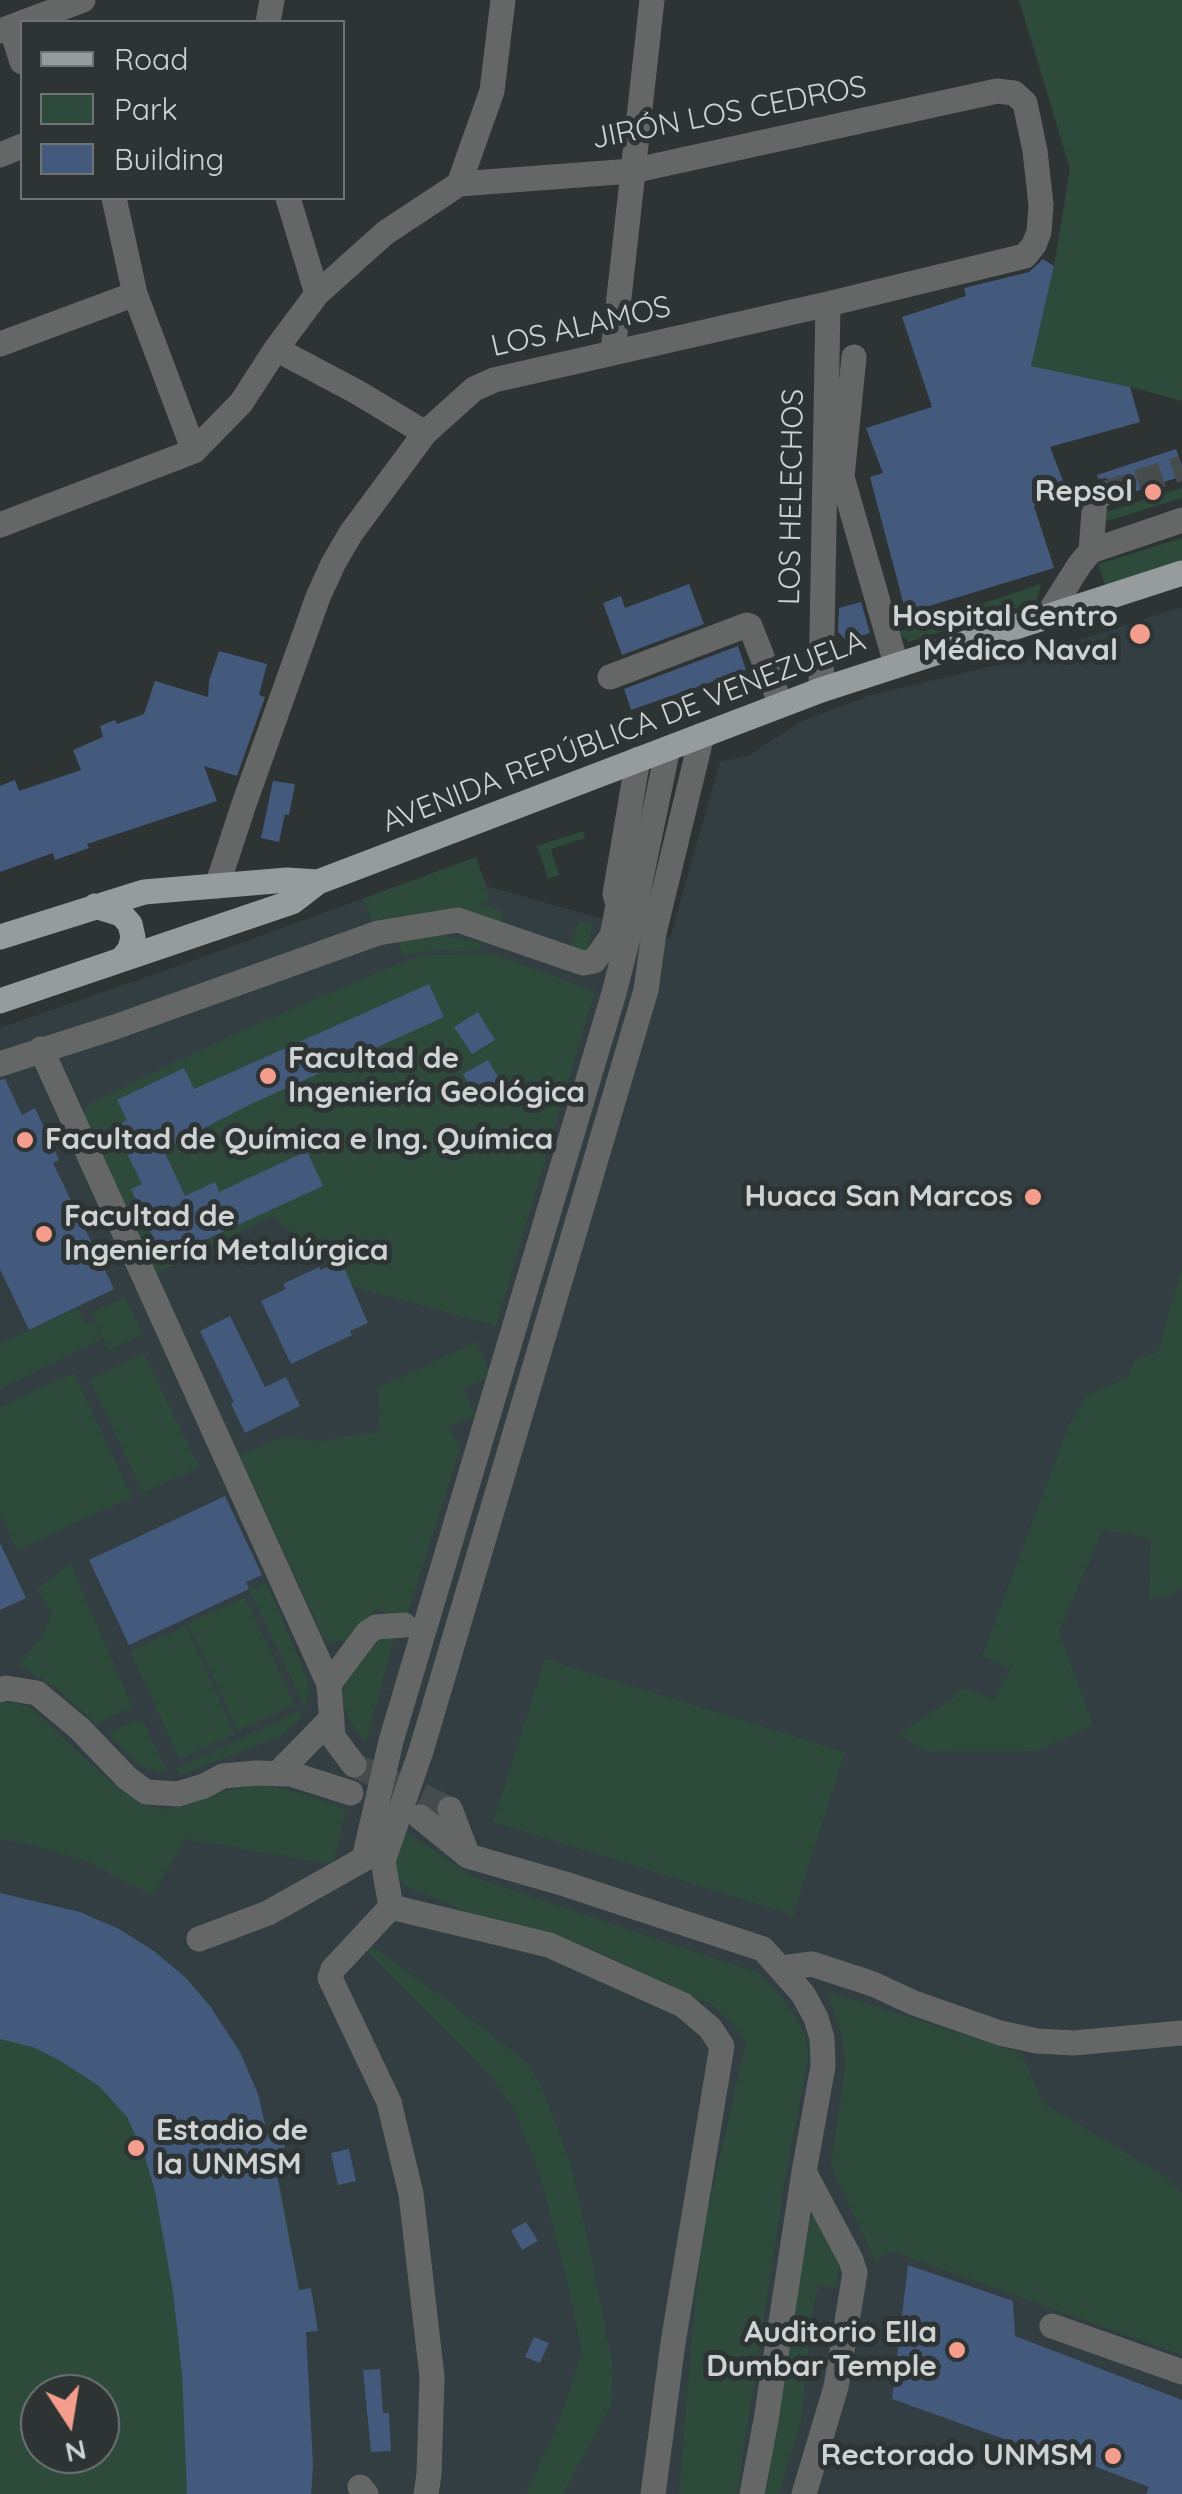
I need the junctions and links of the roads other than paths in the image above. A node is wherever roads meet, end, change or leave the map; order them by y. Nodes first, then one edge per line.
1 (84, 0) edge
2 (503, 0) edge
3 (652, 0) edge
4 (30, 20) edge
5 (5, 29) edge
6 (20, 58) edge
7 (632, 171) junction
8 (459, 184) junction
9 (114, 200) edge
10 (289, 200) edge
11 (1025, 256) joint
12 (136, 294) junction
13 (317, 294) junction
14 (828, 304) junction
15 (0, 344) edge
16 (276, 349) junction
17 (613, 352) junction
18 (854, 357) dead end
19 (425, 432) junction
20 (194, 451) junction
21 (1103, 494) dead end
22 (1182, 520) edge
23 (0, 525) edge
24 (1092, 551) junction
25 (1182, 573) edge
26 (1047, 616) junction
27 (896, 664) junction
28 (610, 677) dead end
29 (821, 690) junction
30 (781, 704) junction
31 (702, 735) junction
32 (668, 748) junction
33 (638, 760) junction
34 (318, 882) junction
35 (216, 886) junction
36 (95, 906) junction
37 (0, 937) edge
38 (122, 959) junction
39 (0, 1001) edge
40 (41, 1050) junction
41 (0, 1064) edge
42 (404, 1625) dead end
43 (329, 1684) junction
44 (0, 1690) edge
45 (332, 1718) junction
46 (277, 1774) junction
47 (450, 1809) tunnel mouth
48 (420, 1817) tunnel mouth
49 (468, 1856) junction
50 (391, 1908) junction
51 (199, 1938) dead end
52 (781, 1968) junction
53 (1182, 2034) edge
54 (804, 2172) junction
55 (1052, 2326) dead end
56 (1182, 2372) edge
57 (650, 2489) edge
58 (426, 2494) edge
59 (752, 2494) edge
60 (804, 2494) edge

1 - 4 street
2 - 8 street
3 - 7 street
5 - 6 street
7 - 8 street, JIRÓN LOS CEDROS
7 - 11 street, JIRÓN LOS CEDROS
7 - 17 street
8 - 13 street, JIRÓN LOS CEDROS
9 - 12 street
10 - 13 street
11 - 14 street, LOS ALAMOS
12 - 15 street
12 - 20 street
13 - 16 street, JIRÓN LOS CEDROS
14 - 17 street, LOS ALAMOS
14 - 29 street, LOS HELECHOS
16 - 19 street
16 - 20 street, JIRÓN LOS CEDROS
17 - 19 street, LOS ALAMOS
18 - 27 street
19 - 35 street, LOS ALAMOS
20 - 23 street, JIRÓN LOS CEDROS
21 - 24 street
22 - 24 street
24 - 26 street
25 - 26 main road, AVENIDA REPÚBLICA DE VENEZUELA
26 - 27 main road, AVENIDA REPÚBLICA DE VENEZUELA
27 - 29 main road, AVENIDA REPÚBLICA DE VENEZUELA
28 - 30 street
29 - 30 main road, AVENIDA REPÚBLICA DE VENEZUELA
30 - 31 main road, AVENIDA REPÚBLICA DE VENEZUELA
31 - 32 main road, AVENIDA REPÚBLICA DE VENEZUELA
31 - 50 street, bridge
32 - 33 main road, AVENIDA REPÚBLICA DE VENEZUELA
32 - 51 street
33 - 34 main road, AVENIDA REPÚBLICA DE VENEZUELA
33 - 40 street
34 - 35 main road, AVENIDA REPÚBLICA DE VENEZUELA
34 - 38 main road, AVENIDA REPÚBLICA DE VENEZUELA
35 - 36 main road, AVENIDA REPÚBLICA DE VENEZUELA
36 - 37 main road, AVENIDA REPÚBLICA DE VENEZUELA
36 - 38 main road
38 - 39 main road, AVENIDA REPÚBLICA DE VENEZUELA
40 - 41 street
40 - 43 street
42 - 43 street
43 - 45 street
44 - 46 street
45 - 46 street
45 - 46 street
47 - 49 street
48 - 49 street
49 - 52 street
50 - 57 street
50 - 58 street
52 - 53 street
52 - 54 street
54 - 59 street
54 - 60 street
55 - 56 street

